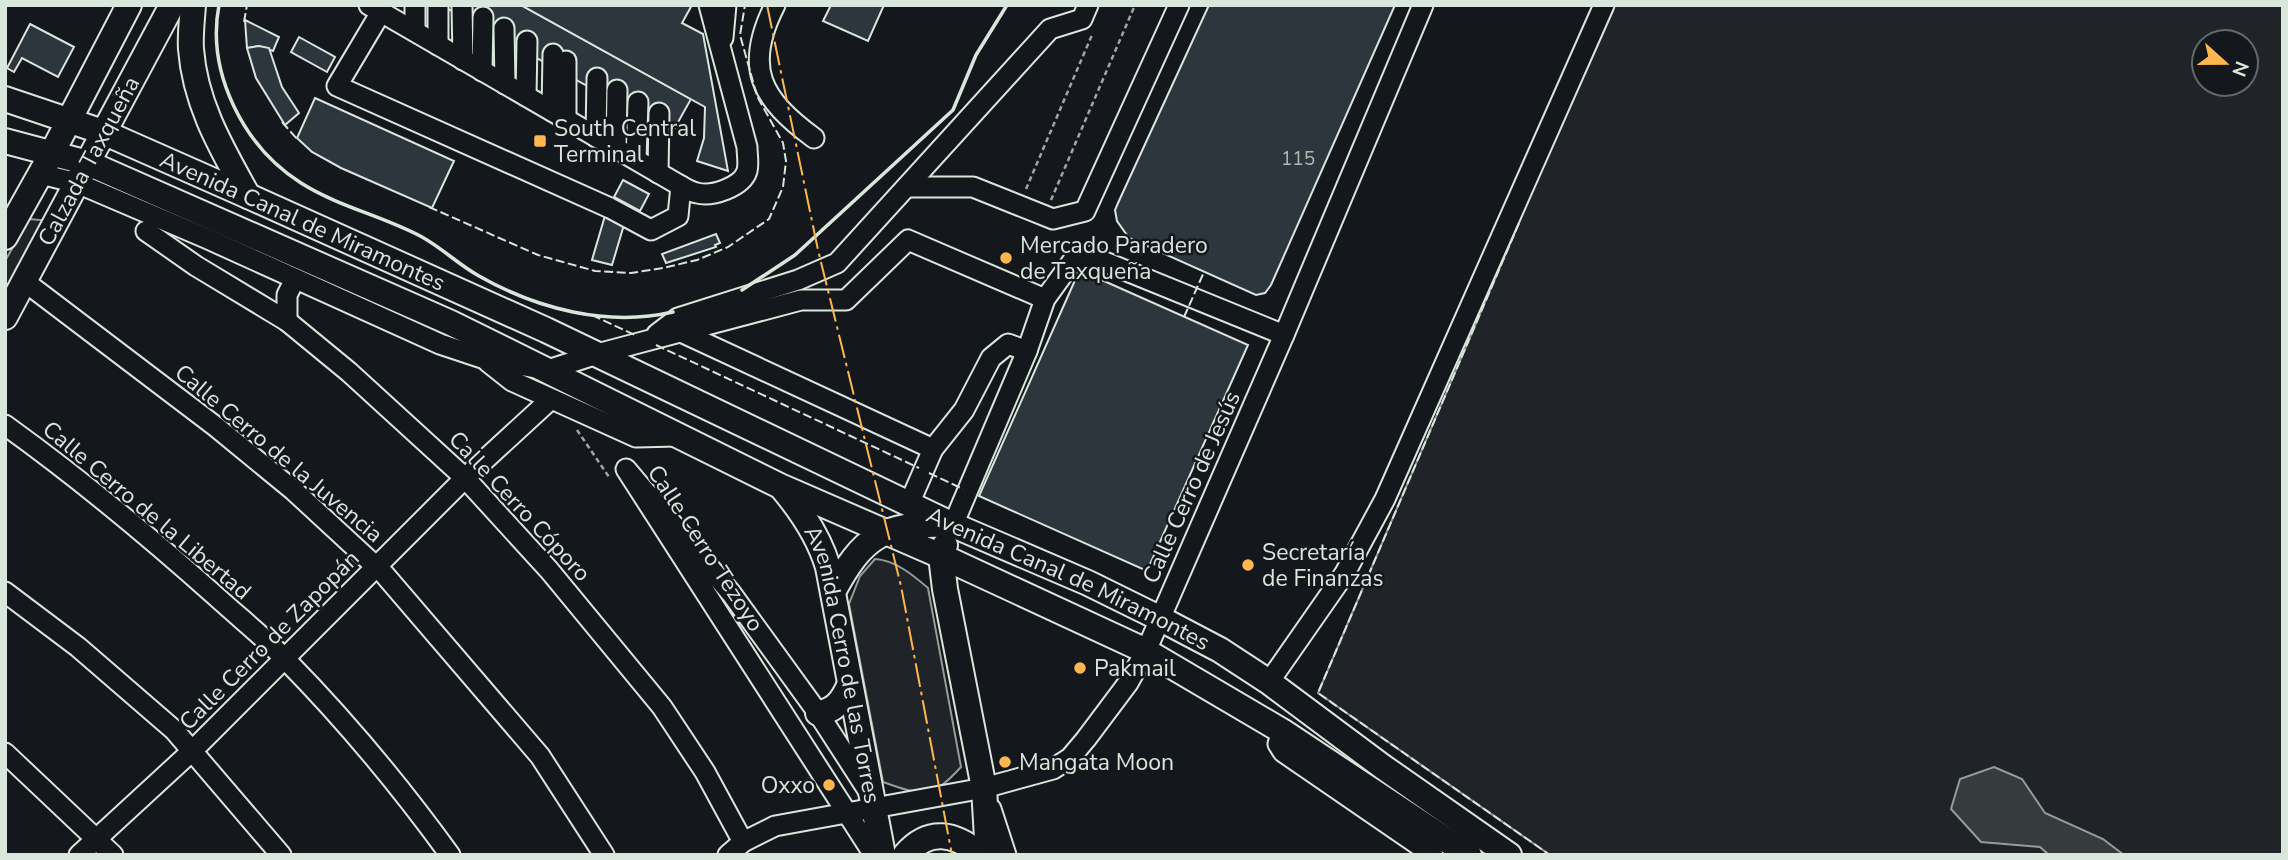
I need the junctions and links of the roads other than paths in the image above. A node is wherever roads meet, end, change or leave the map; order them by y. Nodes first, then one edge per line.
1 (129, 5) edge
2 (172, 5) edge
3 (193, 5) edge
4 (415, 5) edge
5 (426, 5) edge
6 (438, 5) edge
7 (452, 5) edge
8 (709, 5) edge
9 (726, 5) edge
10 (775, 5) edge
11 (1088, 5) edge
12 (1180, 5) edge
13 (1423, 5) edge
14 (1604, 5) edge
15 (722, 60) junction
16 (567, 63) edge
17 (506, 83) edge
18 (5, 99) edge
19 (70, 121) junction
20 (103, 132) junction
21 (814, 138) dead end
22 (5, 141) edge
23 (47, 164) junction
24 (83, 173) junction
25 (908, 187) junction
26 (248, 196) junction
27 (146, 231) dead end
28 (5, 237) edge
29 (208, 239) junction
30 (196, 267) junction
31 (295, 278) junction
32 (24, 281) junction
33 (1045, 299) junction
34 (5, 317) edge
35 (287, 321) junction
36 (451, 323) junction
37 (681, 332) junction
38 (1284, 335) junction
39 (647, 341) junction
40 (1027, 351) junction
41 (597, 354) junction
42 (485, 359) junction
43 (548, 370) junction
44 (551, 399) junction
45 (5, 425) edge
46 (679, 436) junction
47 (933, 449) junction
48 (465, 478) junction
49 (780, 486) junction
50 (909, 504) junction
51 (953, 525) junction
52 (884, 533) junction
53 (941, 556) junction
54 (376, 567) junction
55 (5, 592) edge
56 (833, 592) junction
57 (1161, 619) junction
58 (1146, 651) junction
59 (285, 659) junction
60 (1269, 682) junction
61 (849, 686) junction
62 (818, 713) junction
63 (1282, 731) junction
64 (192, 751) junction
65 (5, 753) edge
66 (1382, 767) junction
67 (984, 788) junction
68 (872, 802) junction
69 (97, 838) junction
70 (743, 842) junction
71 (79, 855) edge
72 (113, 855) edge
73 (281, 855) edge
74 (450, 855) edge
75 (604, 855) edge
76 (728, 855) edge
77 (874, 855) edge
78 (883, 855) edge
79 (905, 855) edge
80 (981, 855) edge
81 (988, 855) edge
82 (1006, 855) edge
83 (1433, 855) edge
84 (1469, 855) edge
85 (1509, 855) edge

1 - 19 main road, Calzada Taxqueña
2 - 20 main road, Calzada Taxqueña
3 - 26 main road
4 - 17 street
5 - 17 street
6 - 17 street
7 - 17 street
8 - 15 street
9 - 15 street
10 - 21 street
11 - 25 street
12 - 25 street
13 - 38 street, Calle Cerro de Jesús
14 - 60 street
15 - 17 street
16 - 17 street
16 - 17 street
16 - 17 street
16 - 17 street
16 - 17 street
16 - 17 street
16 - 17 street
16 - 17 street
17 - 17 street
18 - 19 main road, Avenida Canal de Miramontes
19 - 20 main road, Avenida Canal de Miramontes
19 - 23 main road, Calzada Taxqueña
20 - 24 main road, Calzada Taxqueña
20 - 26 main road, Avenida Canal de Miramontes
22 - 23 main road, Avenida Canal de Miramontes
23 - 24 main road, Avenida Canal de Miramontes
23 - 28 main road, Calzada Taxqueña
24 - 29 street, Avenida Canal de Miramontes
24 - 32 main road, Calzada Taxqueña
24 - 36 main road, Avenida Canal de Miramontes
25 - 39 street
26 - 41 main road, Avenida Canal de Miramontes
27 - 30 street, Calle Cerro Cóporo
29 - 30 street
29 - 31 street, Avenida Canal de Miramontes
30 - 35 street, Calle Cerro Cóporo
31 - 35 street
31 - 42 street, Avenida Canal de Miramontes
32 - 34 main road, Calzada Taxqueña
32 - 54 street, Calle Cerro de la Juvencia
33 - 37 street
33 - 38 street
33 - 40 street
35 - 48 street, Calle Cerro Cóporo
36 - 42 street, Avenida Canal de Miramontes
36 - 43 main road, Avenida Canal de Miramontes
37 - 39 street
37 - 47 street
38 - 57 street, Calle Cerro de Jesús
39 - 41 street
40 - 47 street
40 - 51 street
41 - 43 street, Avenida Canal de Miramontes
41 - 50 main road, Avenida Canal de Miramontes
42 - 43 street, Avenida Canal de Miramontes
42 - 44 street, Avenida Canal de Miramontes
43 - 46 main road, Avenida Canal de Miramontes
44 - 46 street, Avenida Canal de Miramontes
44 - 48 street, Calle Cerro de Zapopán
45 - 59 street, Calle Cerro de la Libertad
46 - 49 main road, Avenida Canal de Miramontes
47 - 50 street
48 - 54 street, Calle Cerro de Zapopán
48 - 70 street, Calle Cerro Cóporo
49 - 52 main road, Avenida Canal de Miramontes
49 - 56 main road, Avenida Cerro de las Torres
50 - 51 main road, Avenida Canal de Miramontes
51 - 52 main road
51 - 53 main road
51 - 57 main road, Avenida Canal de Miramontes
52 - 53 main road, Avenida Canal de Miramontes
52 - 56 main road
53 - 58 main road, Avenida Canal de Miramontes
53 - 67 main road
54 - 59 street, Calle Cerro de Zapopán
54 - 75 street, Calle Cerro de la Juvencia
55 - 64 street
56 - 61 main road, Avenida Cerro de las Torres
57 - 58 street, Calle Cerro de Jesús
57 - 60 main road, Avenida Canal de Miramontes
58 - 63 main road, Avenida Canal de Miramontes
58 - 67 street, Calle Cerro de Jesús
59 - 64 street, Calle Cerro de Zapopán
59 - 74 street, Calle Cerro de la Libertad
60 - 66 main road, Avenida Canal de Miramontes
61 - 62 main road
61 - 68 main road, Avenida Cerro de las Torres
62 - 68 street, Calle Cerro Tezoyo
62 - 77 street, Calle Cerro Tezoyo
63 - 66 main road
63 - 83 street
63 - 84 main road, Avenida Canal de Miramontes
64 - 69 street, Calle Cerro de Zapopán
64 - 73 street
65 - 69 street
66 - 85 main road, Avenida Canal de Miramontes
67 - 68 street, Calle Cerro de Jesús
67 - 81 main road
67 - 82 street
68 - 70 street, Calle Cerro de Jesús
68 - 78 main road, Avenida Cerro de las Torres
69 - 71 street, Calle Cerro de Zapopán
69 - 72 street
70 - 76 street, Calle Cerro de Jesús
79 - 80 main road

